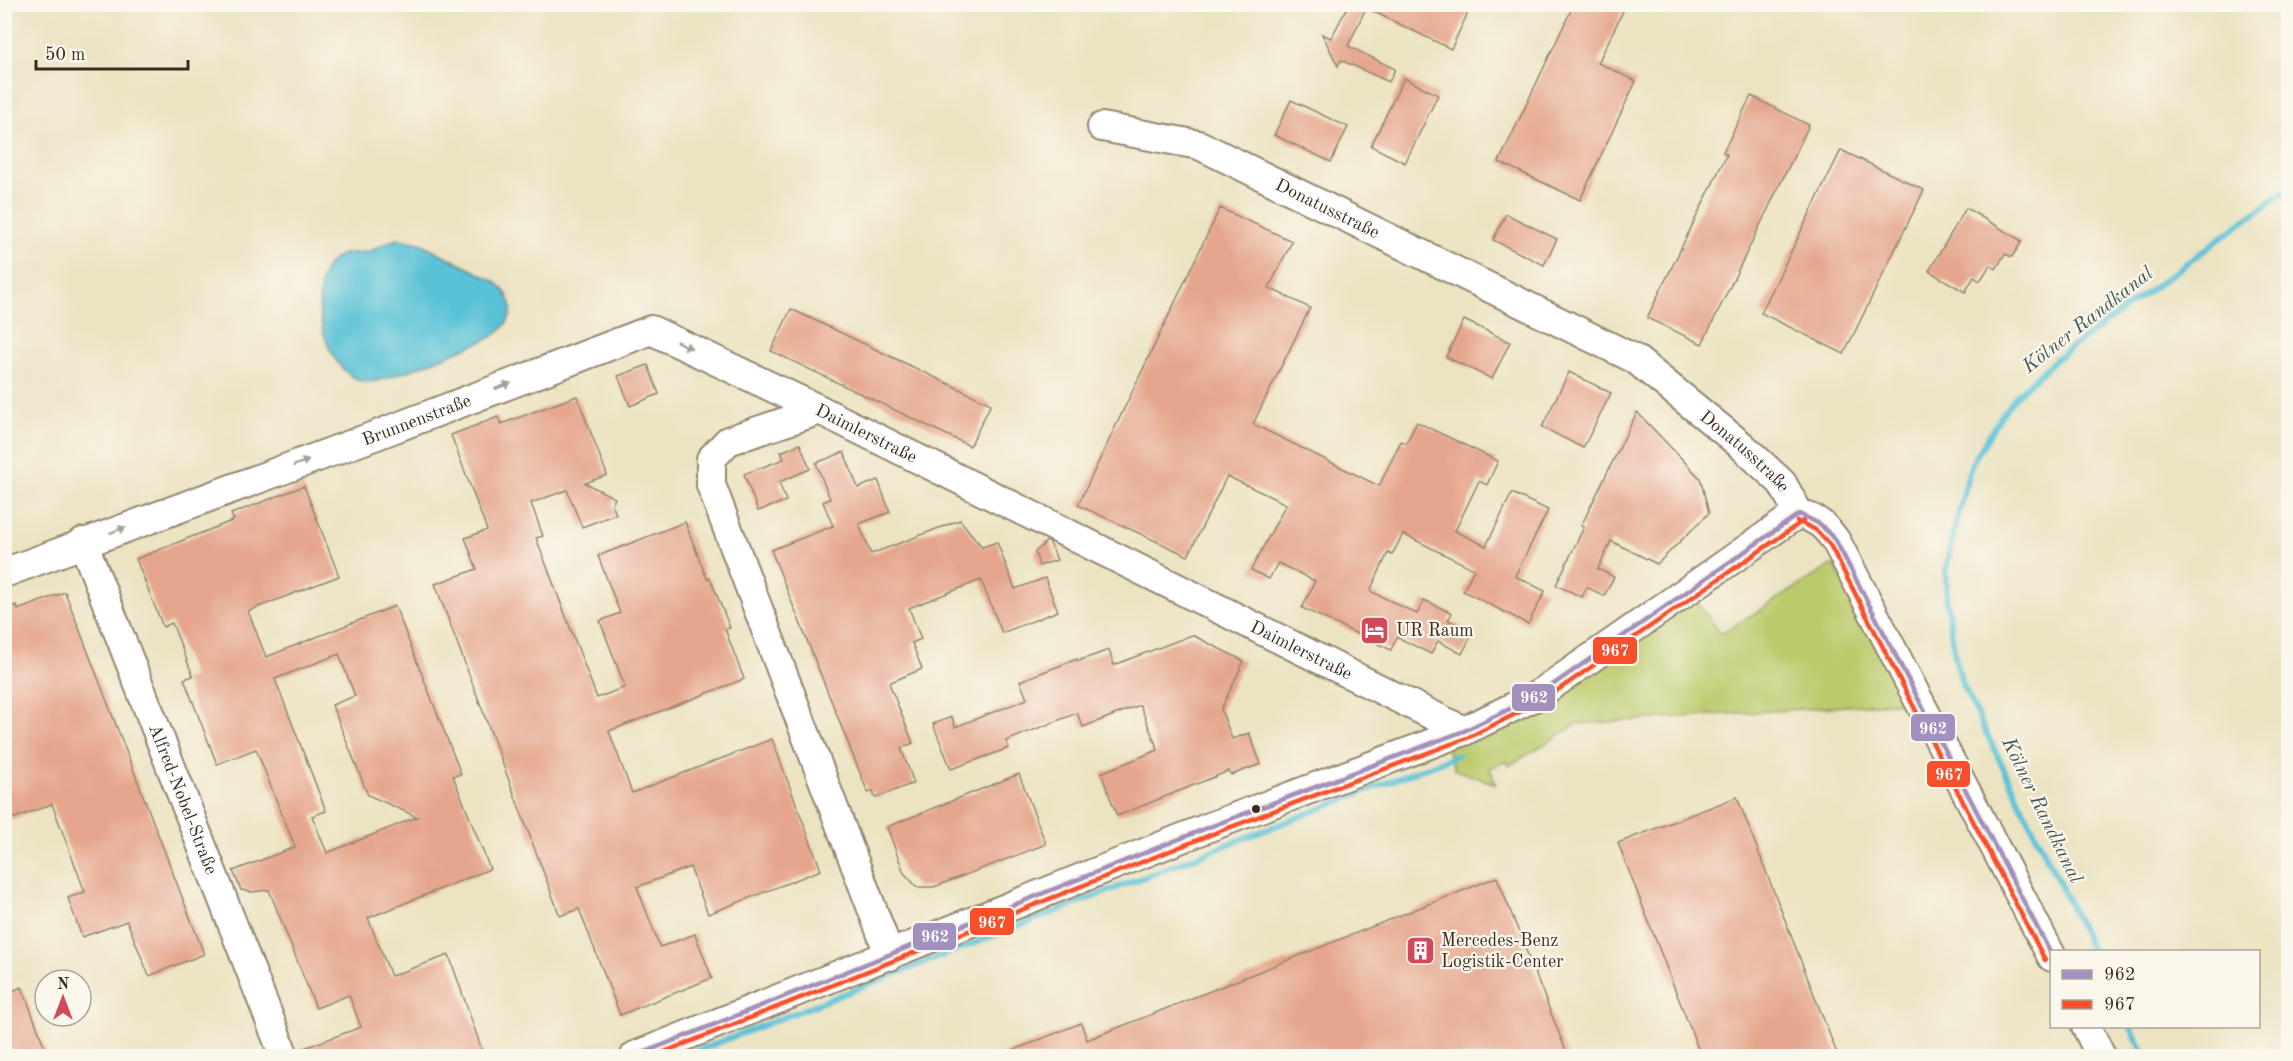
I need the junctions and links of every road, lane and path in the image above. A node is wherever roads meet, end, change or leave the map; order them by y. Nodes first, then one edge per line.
1 (1102, 127) dead end
2 (820, 410) junction
3 (1799, 514) junction
4 (83, 542) junction
5 (4, 573) edge
6 (1464, 731) junction
7 (2050, 953) edge
8 (890, 956) junction
9 (2087, 1028) edge
10 (284, 1056) edge
11 (635, 1056) edge
12 (2101, 1056) edge

1 - 3 street, Donatusstraße
4 -> 2 street, Brunnenstraße
2 - 6 street, Daimlerstraße
2 - 8 street, Daimlerstraße
3 - 6 street, Donatusstraße
3 - 7 street
4 - 5 street, Brunnenstraße
4 - 10 street, Alfred-Nobel-Straße
6 - 8 street, Donatusstraße
8 - 11 street, Donatusstraße
9 - 12 street

